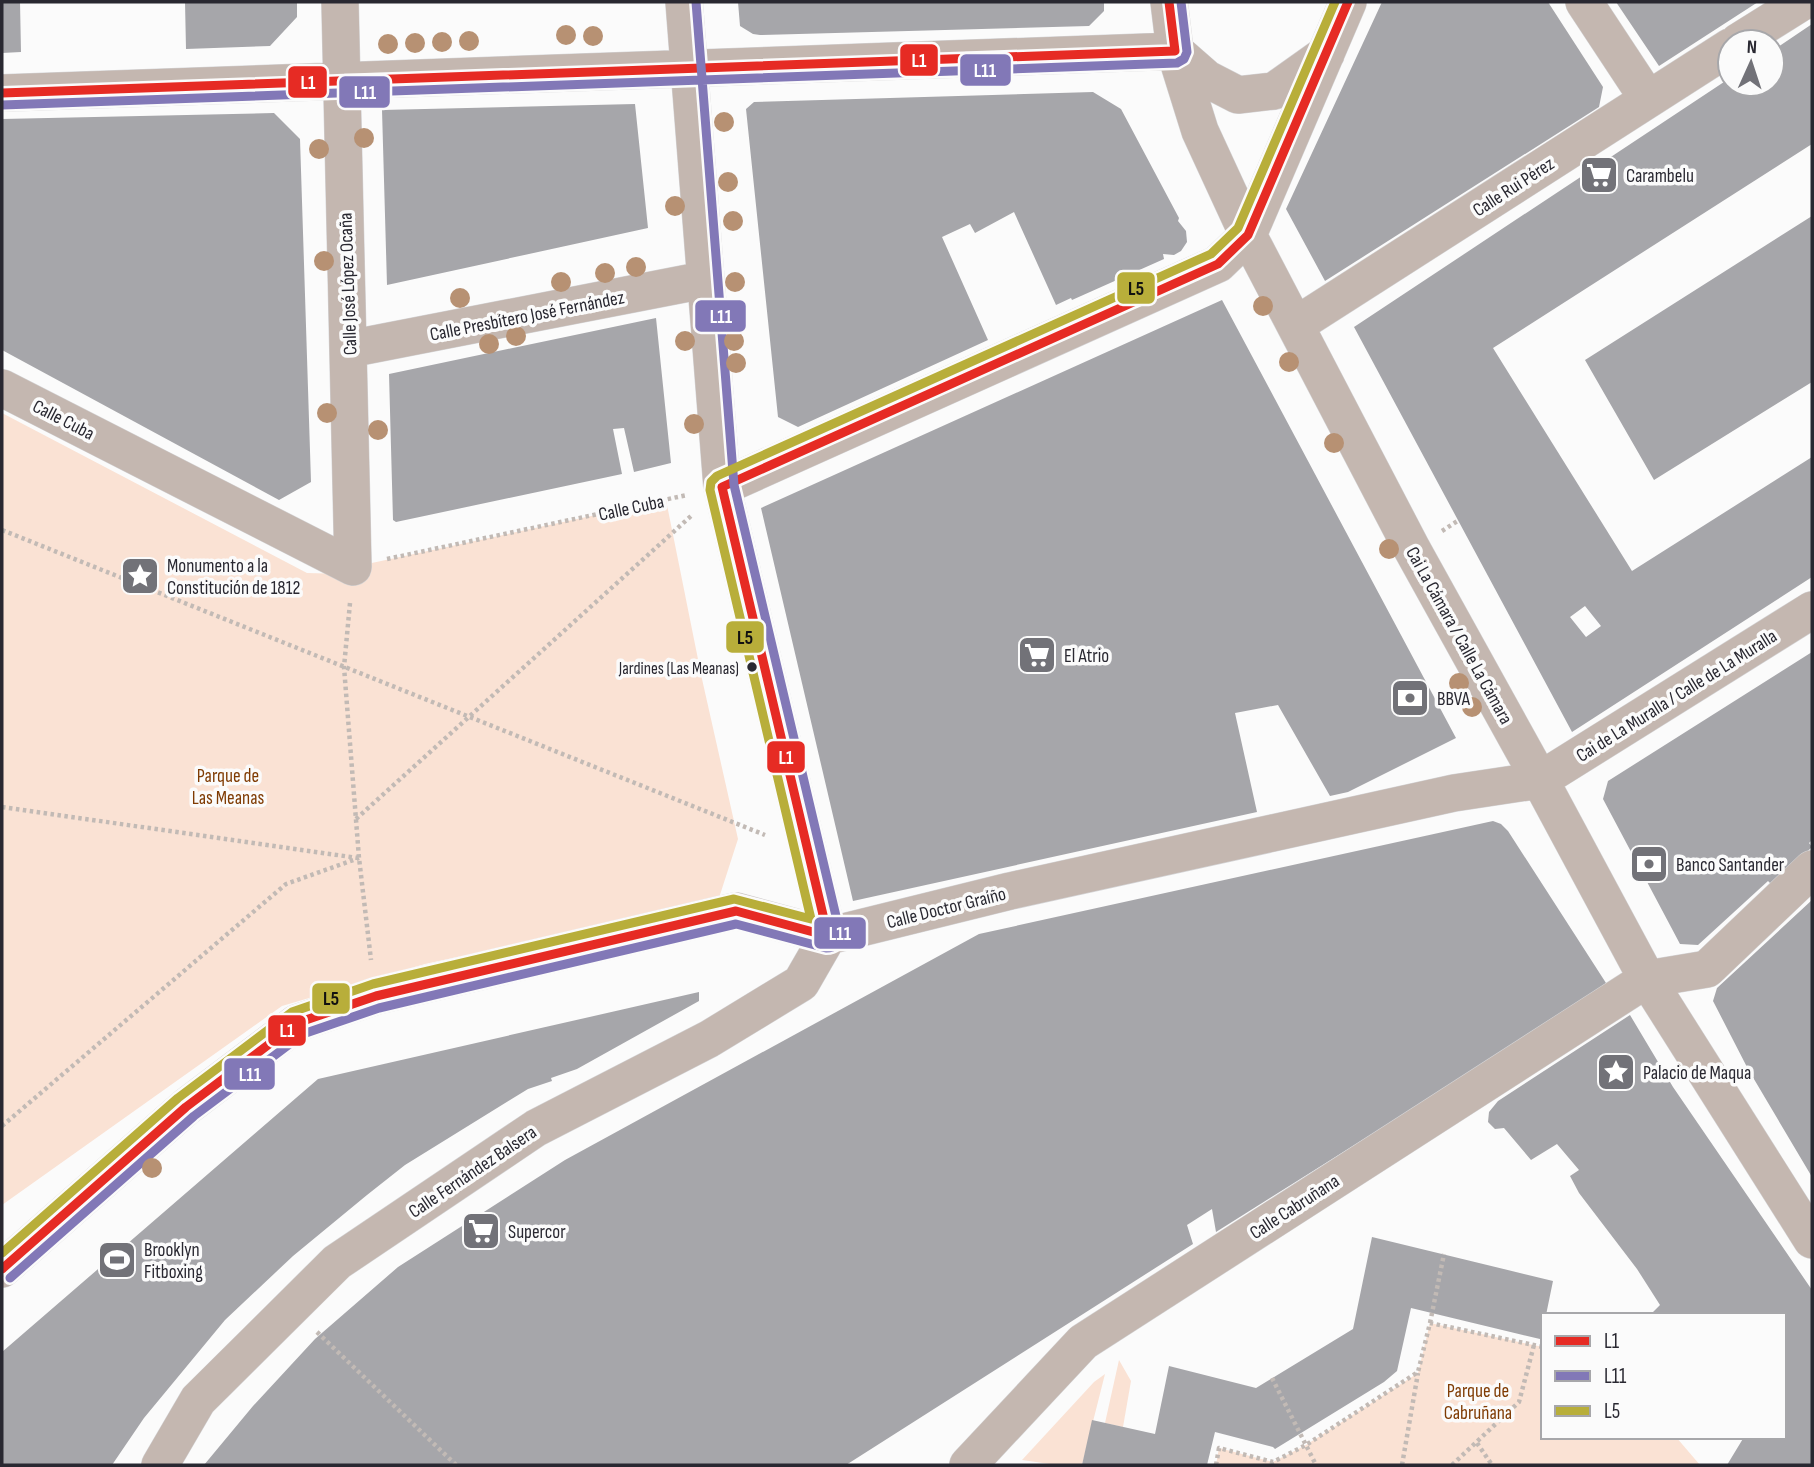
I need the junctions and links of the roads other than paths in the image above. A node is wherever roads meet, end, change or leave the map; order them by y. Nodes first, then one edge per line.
1 (340, 2) edge
2 (684, 2) edge
3 (1170, 2) edge
4 (1348, 2) edge
5 (1584, 2) edge
6 (1802, 2) edge
7 (1760, 28) edge
8 (1175, 51) junction
9 (1326, 54) junction
10 (1716, 56) edge
11 (690, 67) junction
12 (341, 81) junction
13 (2, 93) edge
14 (1648, 99) junction
15 (1248, 235) junction
16 (704, 280) junction
17 (1296, 325) junction
18 (349, 349) junction
19 (2, 388) edge
20 (722, 487) junction
21 (353, 567) joint
22 (1812, 610) edge
23 (1540, 780) junction
24 (1812, 869) edge
25 (828, 936) junction
26 (1647, 979) junction
27 (1812, 1240) edge
28 (8, 1260) edge
29 (160, 1465) edge
30 (968, 1465) edge

1 - 12 street, Calle José López Ocaña
2 - 11 street
3 - 8 street, Cai La Cámara / Calle La Cámara
4 - 9 street
5 - 14 street
6 - 7 street
8 - 9 street
8 - 11 street
8 - 15 street, Cai La Cámara / Calle La Cámara
9 - 15 street
10 - 14 street, Calle Rui Pérez
11 - 12 street
11 - 16 street
12 - 13 street
12 - 18 street, Calle José López Ocaña
14 - 17 street, Calle Rui Pérez
15 - 17 street, Cai La Cámara / Calle La Cámara
15 - 20 street
16 - 18 street, Calle Presbítero José Fernández
16 - 20 street
17 - 23 street, Cai La Cámara / Calle La Cámara
18 - 21 street, Calle José López Ocaña
19 - 21 street, Calle Cuba
20 - 25 street
22 - 23 street, Cai de La Muralla / Calle de La Muralla
23 - 25 street, Calle Doctor Graíño
23 - 26 street, Cai La Cámara / Calle La Cámara
24 - 26 street
25 - 28 street, Calle Doctor Graíño
25 - 29 street, Calle Fernández Balsera
26 - 27 street, Cai La Cámara / Calle La Cámara
26 - 30 street, Calle Cabruñana

